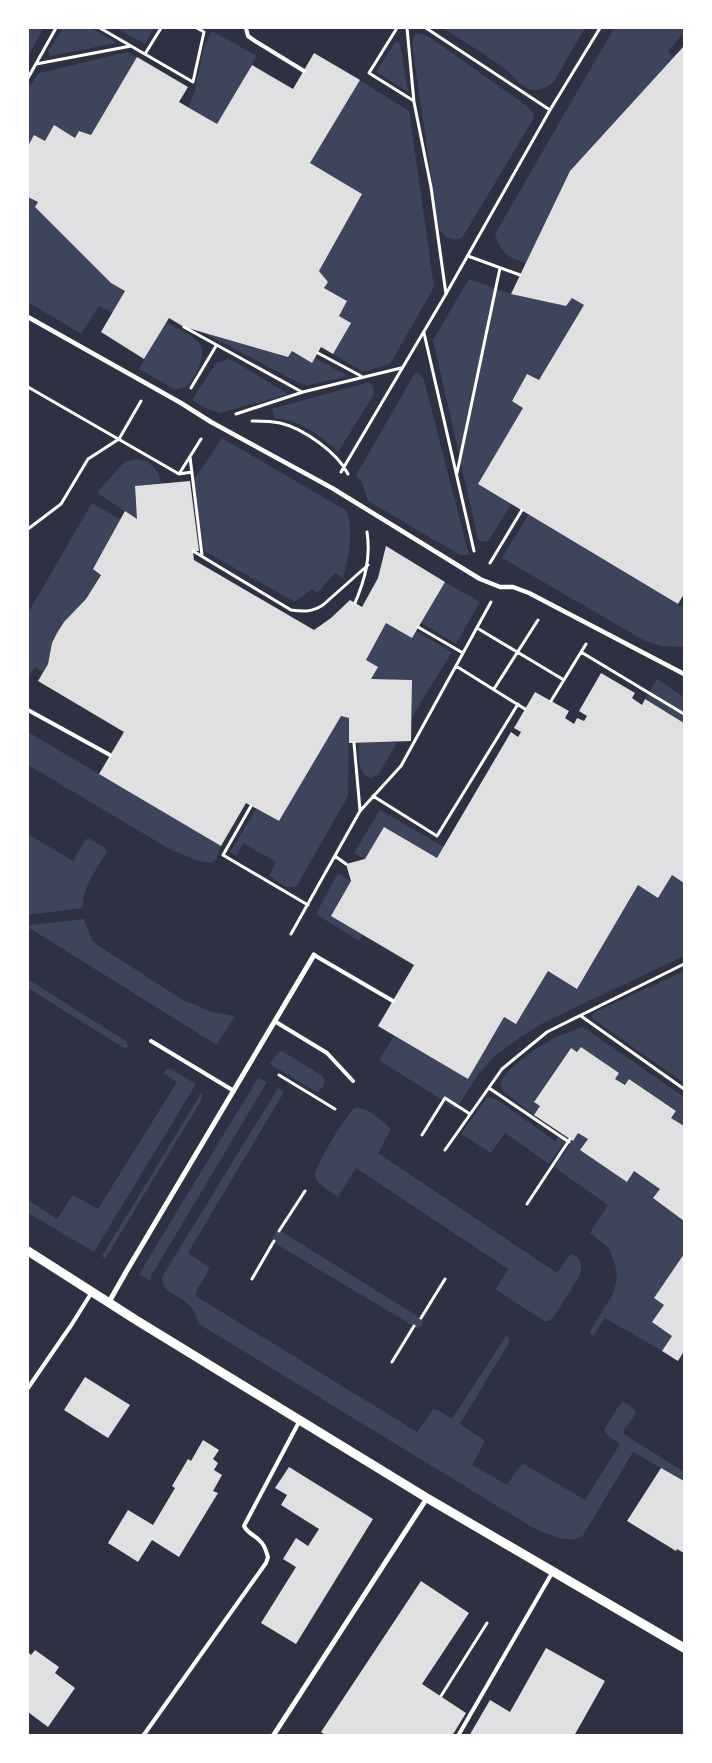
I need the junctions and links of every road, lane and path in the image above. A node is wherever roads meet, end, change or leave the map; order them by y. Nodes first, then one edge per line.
1 (56, 28) edge
2 (100, 28) edge
3 (160, 28) edge
4 (197, 28) edge
5 (246, 28) edge
6 (397, 28) edge
7 (407, 28) edge
8 (426, 28) edge
9 (600, 28) edge
10 (131, 46) junction
11 (145, 54) junction
12 (36, 64) junction
13 (304, 70) dead end
14 (28, 78) edge
15 (414, 102) junction
16 (550, 110) junction
17 (468, 256) junction
18 (500, 268) junction
19 (520, 275) dead end
20 (446, 294) junction
21 (28, 317) edge
22 (184, 327) dead end
23 (423, 332) junction
24 (216, 346) junction
25 (318, 353) dead end
26 (402, 368) junction
27 (362, 377) junction
28 (150, 386) junction
29 (28, 387) edge
30 (303, 392) junction
31 (182, 403) junction
32 (248, 421) dead end
33 (211, 422) junction
34 (118, 439) junction
35 (190, 456) junction
36 (344, 466) junction
37 (192, 472) junction
38 (179, 474) junction
39 (457, 475) junction
40 (332, 488) junction
41 (360, 504) junction
42 (522, 510) dead end
43 (28, 529) edge
44 (193, 551) dead end
45 (202, 556) junction
46 (368, 564) junction
47 (480, 578) junction
48 (500, 586) junction
49 (355, 603) dead end
50 (549, 603) junction
51 (418, 627) dead end
52 (477, 628) junction
53 (596, 628) junction
54 (518, 652) junction
55 (581, 652) junction
56 (463, 653) junction
57 (456, 666) junction
58 (684, 674) edge
59 (564, 680) junction
60 (494, 689) junction
61 (551, 701) dead end
62 (518, 704) junction
63 (525, 709) dead end
64 (28, 710) edge
65 (684, 714) edge
66 (354, 743) dead end
67 (110, 755) dead end
68 (373, 796) junction
69 (251, 806) dead end
70 (360, 811) junction
71 (335, 856) junction
72 (346, 864) dead end
73 (308, 905) junction
74 (291, 934) dead end
75 (314, 955) joint
76 (684, 964) edge
77 (393, 1001) dead end
78 (581, 1016) junction
79 (276, 1022) junction
80 (151, 1041) dead end
81 (279, 1075) dead end
82 (353, 1081) dead end
83 (489, 1088) junction
84 (684, 1089) edge
85 (234, 1091) junction
86 (335, 1109) dead end
87 (470, 1114) junction
88 (422, 1134) dead end
89 (446, 1150) dead end
90 (305, 1191) dead end
91 (527, 1204) dead end
92 (279, 1231) dead end
93 (274, 1241) dead end
94 (28, 1251) edge
95 (252, 1279) dead end
96 (445, 1279) dead end
97 (92, 1292) junction
98 (109, 1302) junction
99 (421, 1318) dead end
100 (414, 1326) dead end
101 (392, 1362) dead end
102 (28, 1388) edge
103 (300, 1420) junction
104 (427, 1498) junction
105 (553, 1571) junction
106 (487, 1622) dead end
107 (684, 1647) edge
108 (441, 1696) dead end
109 (143, 1736) edge
110 (273, 1736) edge
111 (458, 1736) edge

1 - 12 path
2 - 10 path
3 - 11 path
4 - 11 path
5 - 13 lane
6 - 15 path
7 - 15 path
8 - 16 path
9 - 16 path
10 - 11 path
10 - 12 path
12 - 14 path
15 - 20 path
16 - 17 path
17 - 18 path
17 - 20 path
18 - 19 path
18 - 39 path
20 - 23 path
21 - 28 street
22 - 24 path
23 - 26 path
23 - 39 path
24 - 30 path
24 - 31 path
25 - 27 path
26 - 27 path
26 - 36 path
27 - 30 path
28 - 31 street
28 - 34 path
29 - 34 path
30 - 33 path
31 - 33 street
32 - 36 path
33 - 35 path
33 - 40 street
34 - 38 path
34 - 43 path
35 - 37 path
35 - 38 path
36 - 40 path
36 - 41 path
37 - 38 path
37 - 45 path
39 - 47 path
40 - 41 street
41 - 46 path
41 - 47 street
42 - 47 path
44 - 45 path
45 - 46 path
46 - 49 path
47 - 48 street
48 - 50 street
48 - 52 path
50 - 53 street
50 - 54 path
51 - 56 path
52 - 54 path
52 - 56 path
53 - 55 path
53 - 58 street
54 - 59 path
54 - 60 path
55 - 59 path
55 - 65 path
56 - 57 path
57 - 60 path
57 - 68 path
59 - 61 path
60 - 62 path
62 - 63 path
62 - 68 path
64 - 67 lane
66 - 70 path
68 - 70 path
69 - 73 path
70 - 71 path
71 - 72 path
71 - 73 path
73 - 74 path
75 - 77 lane
75 - 79 street
76 - 78 path
78 - 83 path
78 - 84 path
79 - 82 lane
79 - 85 street
80 - 85 lane
81 - 86 path
83 - 87 path
83 - 91 path
85 - 98 street
87 - 88 path
87 - 89 path
90 - 92 path
93 - 95 path
94 - 97 street
96 - 99 path
97 - 98 street
97 - 102 lane
98 - 103 street
100 - 101 path
103 - 104 street
103 - 109 lane
104 - 105 street
104 - 110 street
105 - 107 street
105 - 111 lane
106 - 108 path

